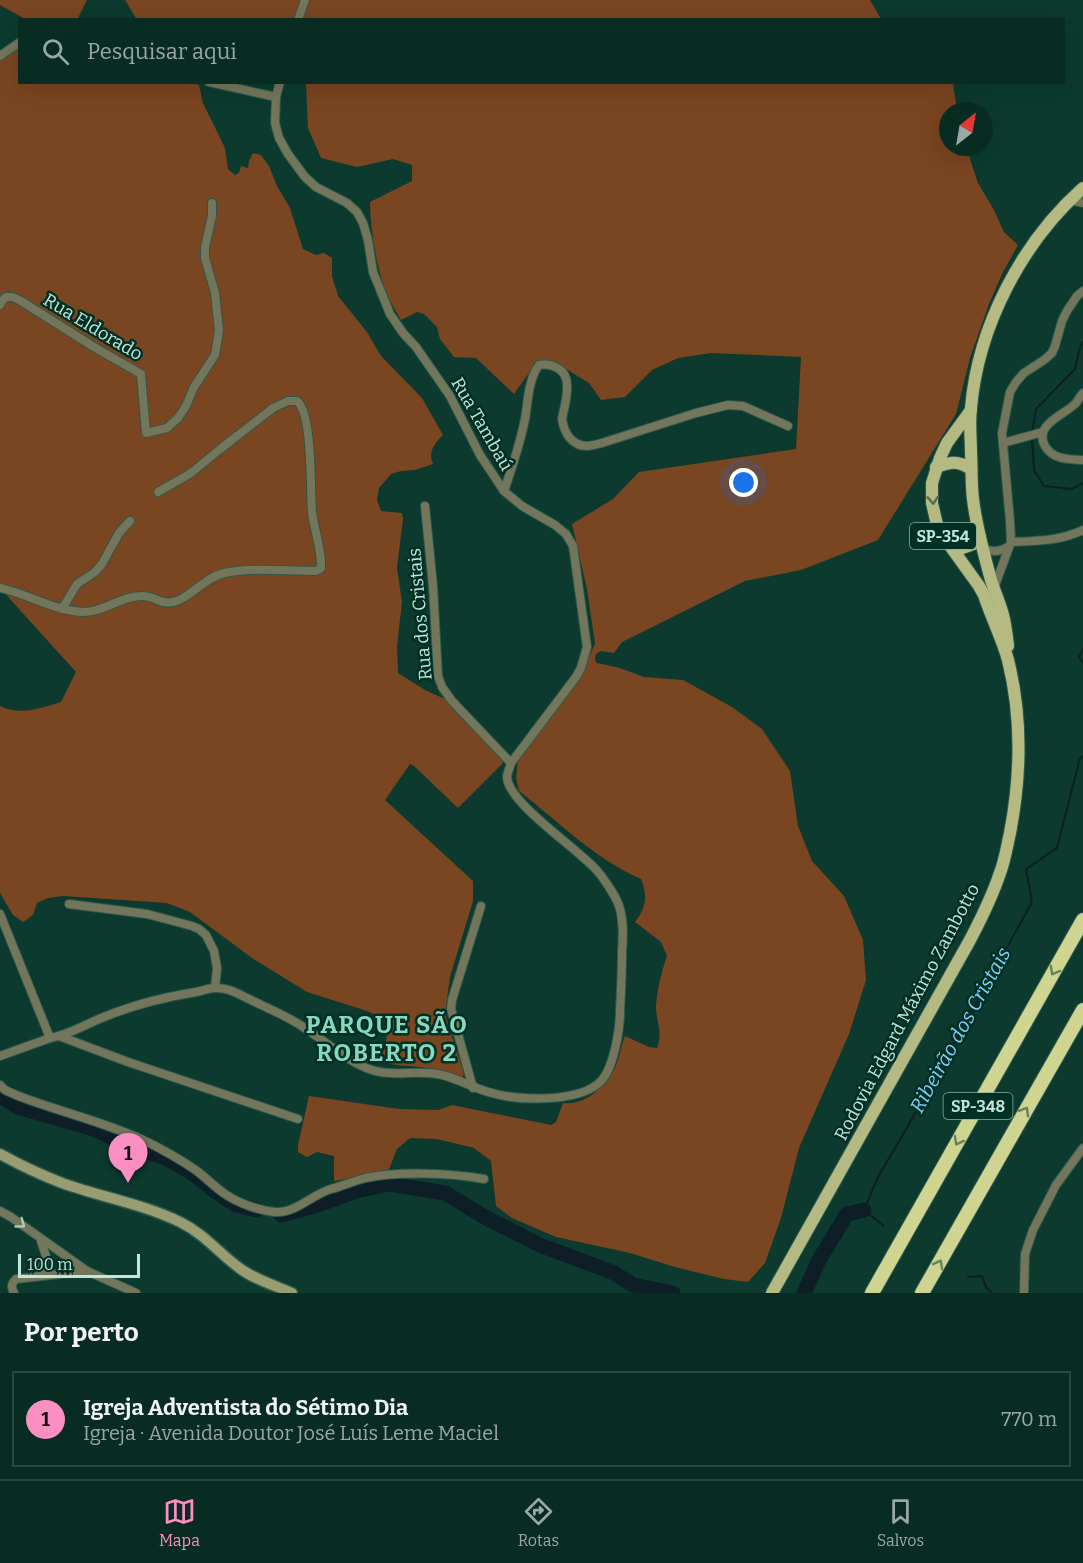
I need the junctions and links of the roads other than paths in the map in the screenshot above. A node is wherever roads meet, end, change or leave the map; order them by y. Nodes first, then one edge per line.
1 (305, 0) edge
2 (299, 18) edge
3 (18, 43) edge
4 (0, 56) edge
5 (218, 84) edge
6 (279, 84) edge
7 (276, 97) junction
8 (1083, 188) edge
9 (1070, 200) junction
10 (212, 203) dead end
11 (1083, 203) edge
12 (1083, 291) edge
13 (0, 305) edge
14 (1083, 393) edge
15 (971, 410) junction
16 (788, 426) dead end
17 (1043, 432) junction
18 (1003, 442) junction
19 (1083, 460) edge
20 (936, 467) junction
21 (971, 469) junction
22 (504, 491) junction
23 (158, 492) dead end
24 (425, 506) dead end
25 (130, 521) dead end
26 (1083, 530) edge
27 (982, 543) junction
28 (1009, 545) junction
29 (954, 551) junction
30 (0, 588) edge
31 (994, 589) junction
32 (62, 609) junction
33 (1008, 659) junction
34 (511, 764) junction
35 (69, 904) dead end
36 (481, 906) dead end
37 (0, 914) edge
38 (1083, 920) edge
39 (215, 988) junction
40 (1083, 1010) edge
41 (59, 1036) junction
42 (50, 1038) junction
43 (0, 1056) edge
44 (0, 1085) edge
45 (474, 1088) junction
46 (298, 1119) dead end
47 (1083, 1148) edge
48 (0, 1154) edge
49 (484, 1179) dead end
50 (0, 1211) edge
51 (41, 1239) junction
52 (87, 1271) junction
53 (39, 1276) junction
54 (775, 1288) edge
55 (14, 1293) edge
56 (136, 1293) edge
57 (292, 1293) edge
58 (872, 1293) edge
59 (922, 1293) edge
60 (1024, 1293) edge

1 - 2 street
3 - 4 street
5 - 7 street
6 - 7 street, Rua Tambaú
7 - 22 street, Rua Tambaú
8 - 9 main road, Rodovia Edgard Máximo Zambotto / SP-354
9 - 11 street
9 - 15 main road, Rodovia Edgard Máximo Zambotto / SP-354
10 - 13 street, Rua Eldorado
12 - 18 street
14 - 17 street
15 - 20 main road, Rodovia Edgard Máximo Zambotto / SP-354
15 - 21 main road, Rodovia Edgard Máximo Zambotto / SP-354
16 - 22 street
17 - 18 street
17 - 19 street
18 - 28 street
20 - 21 main road
20 -> 29 main road, Rodovia Edgard Máximo Zambotto / SP-354
21 - 27 main road, Rodovia Edgard Máximo Zambotto / SP-354
22 - 34 street, Rua Tambaú
23 - 32 street
24 - 34 street, Rua dos Cristais
25 - 32 street
26 - 28 street
27 - 28 street
27 - 29 main road
27 - 31 main road, Rodovia Edgard Máximo Zambotto / SP-354
28 - 31 street
29 - 33 main road, Rodovia Edgard Máximo Zambotto / SP-354
30 - 32 street
31 - 33 main road, Rodovia Edgard Máximo Zambotto / SP-354
33 - 54 main road, Rodovia Edgard Máximo Zambotto / SP-354
34 - 45 street
35 - 39 street
36 - 45 street
37 - 42 street
38 -> 58 highway, SP-348
39 - 41 street
39 - 45 street
59 -> 40 highway, SP-348
41 - 42 street
41 - 46 street
42 - 43 street
44 - 49 street
47 - 60 street
48 - 57 street
50 -> 51 street
51 - 52 street
51 - 53 street
52 - 53 street
52 - 56 street
53 - 55 street

